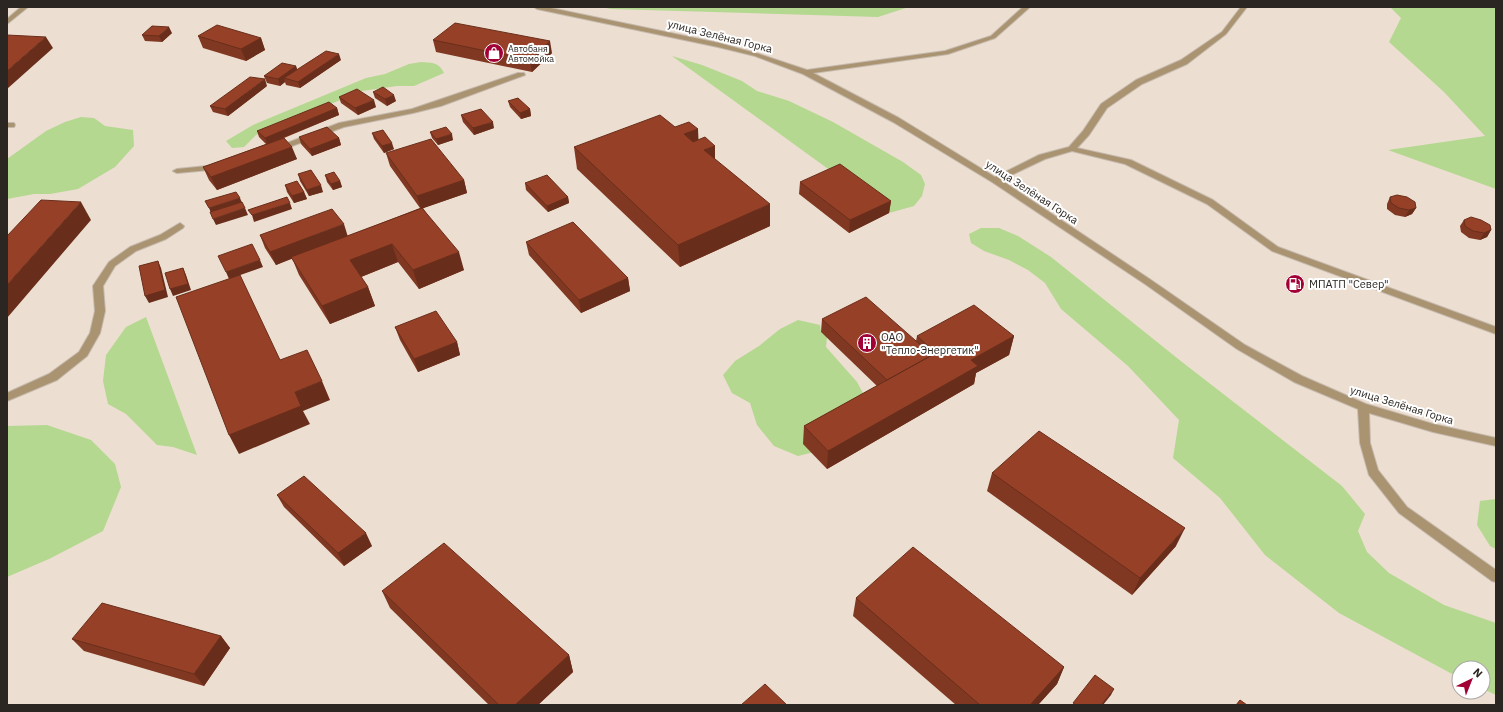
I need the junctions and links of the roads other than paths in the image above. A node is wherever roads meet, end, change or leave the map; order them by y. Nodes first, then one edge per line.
1 (25, 7) edge
2 (536, 7) edge
3 (1027, 7) edge
4 (1244, 7) edge
5 (7, 22) edge
6 (806, 72) junction
7 (521, 76) dead end
8 (1072, 149) junction
9 (271, 150) edge
10 (222, 166) edge
11 (177, 171) dead end
12 (995, 180) junction
13 (180, 226) dead end
14 (1496, 331) edge
15 (7, 397) edge
16 (1363, 407) junction
17 (1496, 442) edge
18 (1496, 577) edge

1 - 5 street
2 - 6 street, улица Зелёная Горка
3 - 6 street
4 - 8 street
6 - 12 street, улица Зелёная Горка
7 - 9 street
8 - 12 street
8 - 14 street
10 - 11 street
12 - 16 street, улица Зелёная Горка
13 - 15 street
16 - 17 street, улица Зелёная Горка
16 - 18 street

